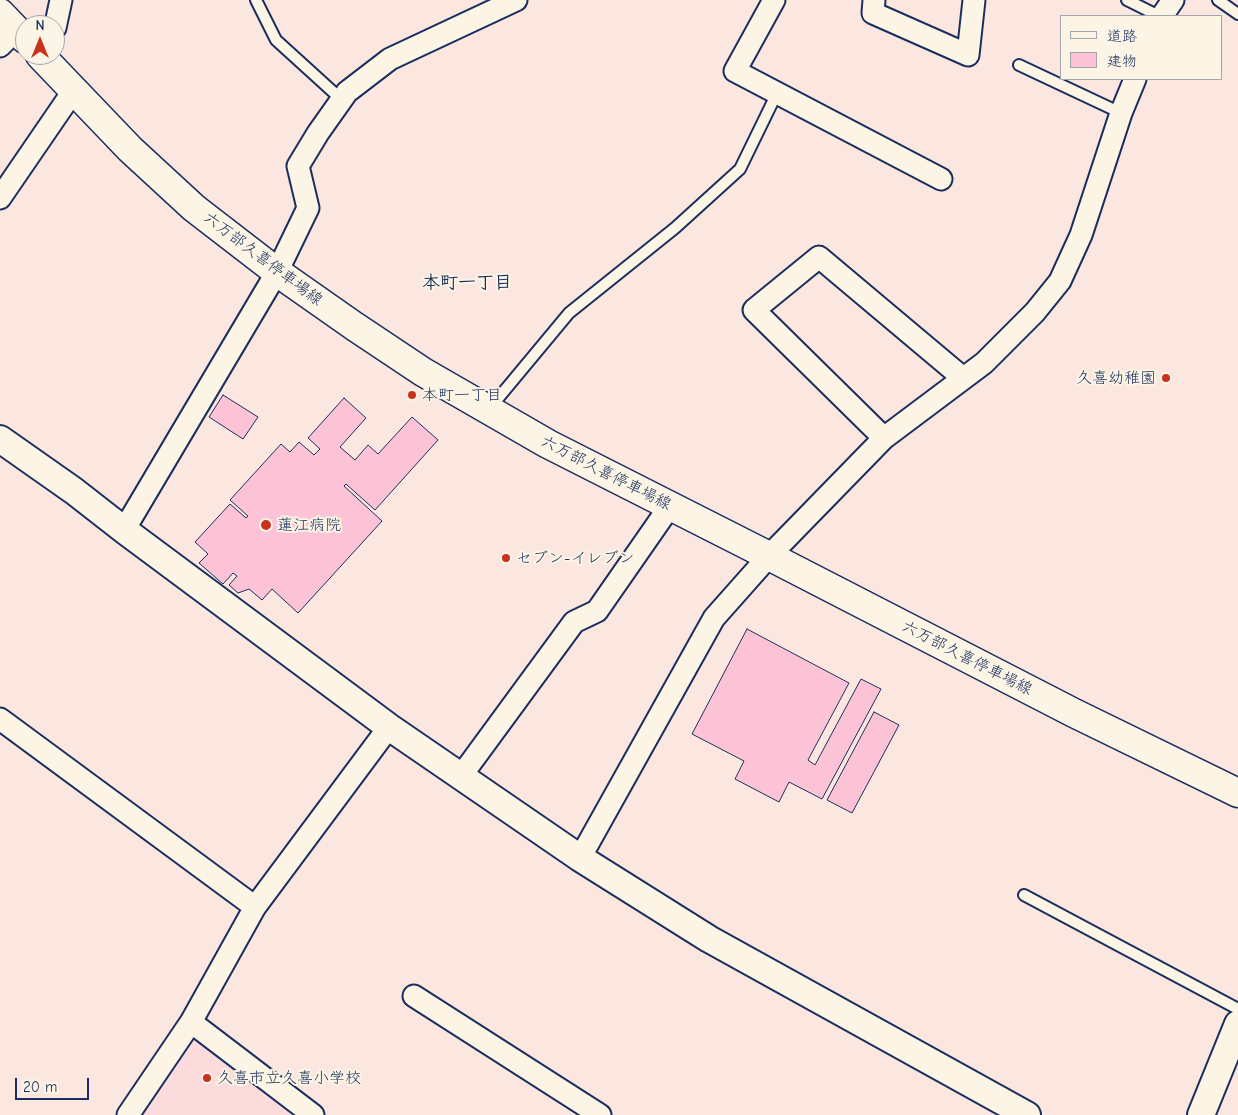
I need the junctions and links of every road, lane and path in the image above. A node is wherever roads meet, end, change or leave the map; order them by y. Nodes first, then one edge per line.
1 (61, 0) edge
2 (256, 0) edge
3 (516, 0) edge
4 (774, 0) edge
5 (874, 0) edge
6 (974, 0) edge
7 (1127, 0) edge
8 (1173, 0) edge
9 (1218, 0) edge
10 (1238, 13) edge
11 (58, 15) edge
12 (1158, 15) edge
13 (1161, 15) edge
14 (52, 65) edge
15 (1019, 66) dead end
16 (1135, 80) edge
17 (74, 90) junction
18 (777, 93) junction
19 (342, 100) junction
20 (1121, 113) junction
21 (941, 179) dead end
22 (0, 198) edge
23 (277, 272) junction
24 (963, 378) junction
25 (488, 410) junction
26 (884, 438) junction
27 (0, 440) edge
28 (670, 506) junction
29 (124, 530) junction
30 (769, 556) junction
31 (0, 719) edge
32 (388, 727) junction
33 (461, 776) junction
34 (1238, 793) edge
35 (580, 858) junction
36 (1024, 894) dead end
37 (255, 907) junction
38 (414, 996) dead end
39 (1238, 1009) edge
40 (191, 1022) junction
41 (1238, 1024) edge
42 (128, 1115) edge
43 (313, 1115) edge
44 (600, 1115) edge
45 (1026, 1115) edge
46 (1201, 1115) edge

1 - 11 street
2 - 19 lane
3 - 19 street
4 - 18 street
5 - 6 street
7 - 12 lane
8 - 13 street
9 - 10 lane
14 - 17 main road, 六万部久喜停車場線
15 - 20 lane
16 - 20 street
17 - 22 street
17 - 23 main road, 六万部久喜停車場線
18 - 21 street
18 - 25 lane
19 - 23 street
20 - 24 street
23 - 25 main road, 六万部久喜停車場線
23 - 29 street
24 - 26 street
24 - 26 street
25 - 28 main road, 六万部久喜停車場線
26 - 30 street
27 - 29 street
28 - 30 main road, 六万部久喜停車場線
28 - 33 street
29 - 32 street
30 - 34 main road, 六万部久喜停車場線
30 - 35 street
31 - 37 street
32 - 33 street
32 - 37 street
33 - 35 street
35 - 45 street
36 - 39 lane
37 - 40 street
38 - 44 street
40 - 42 street
40 - 43 street
41 - 46 street

